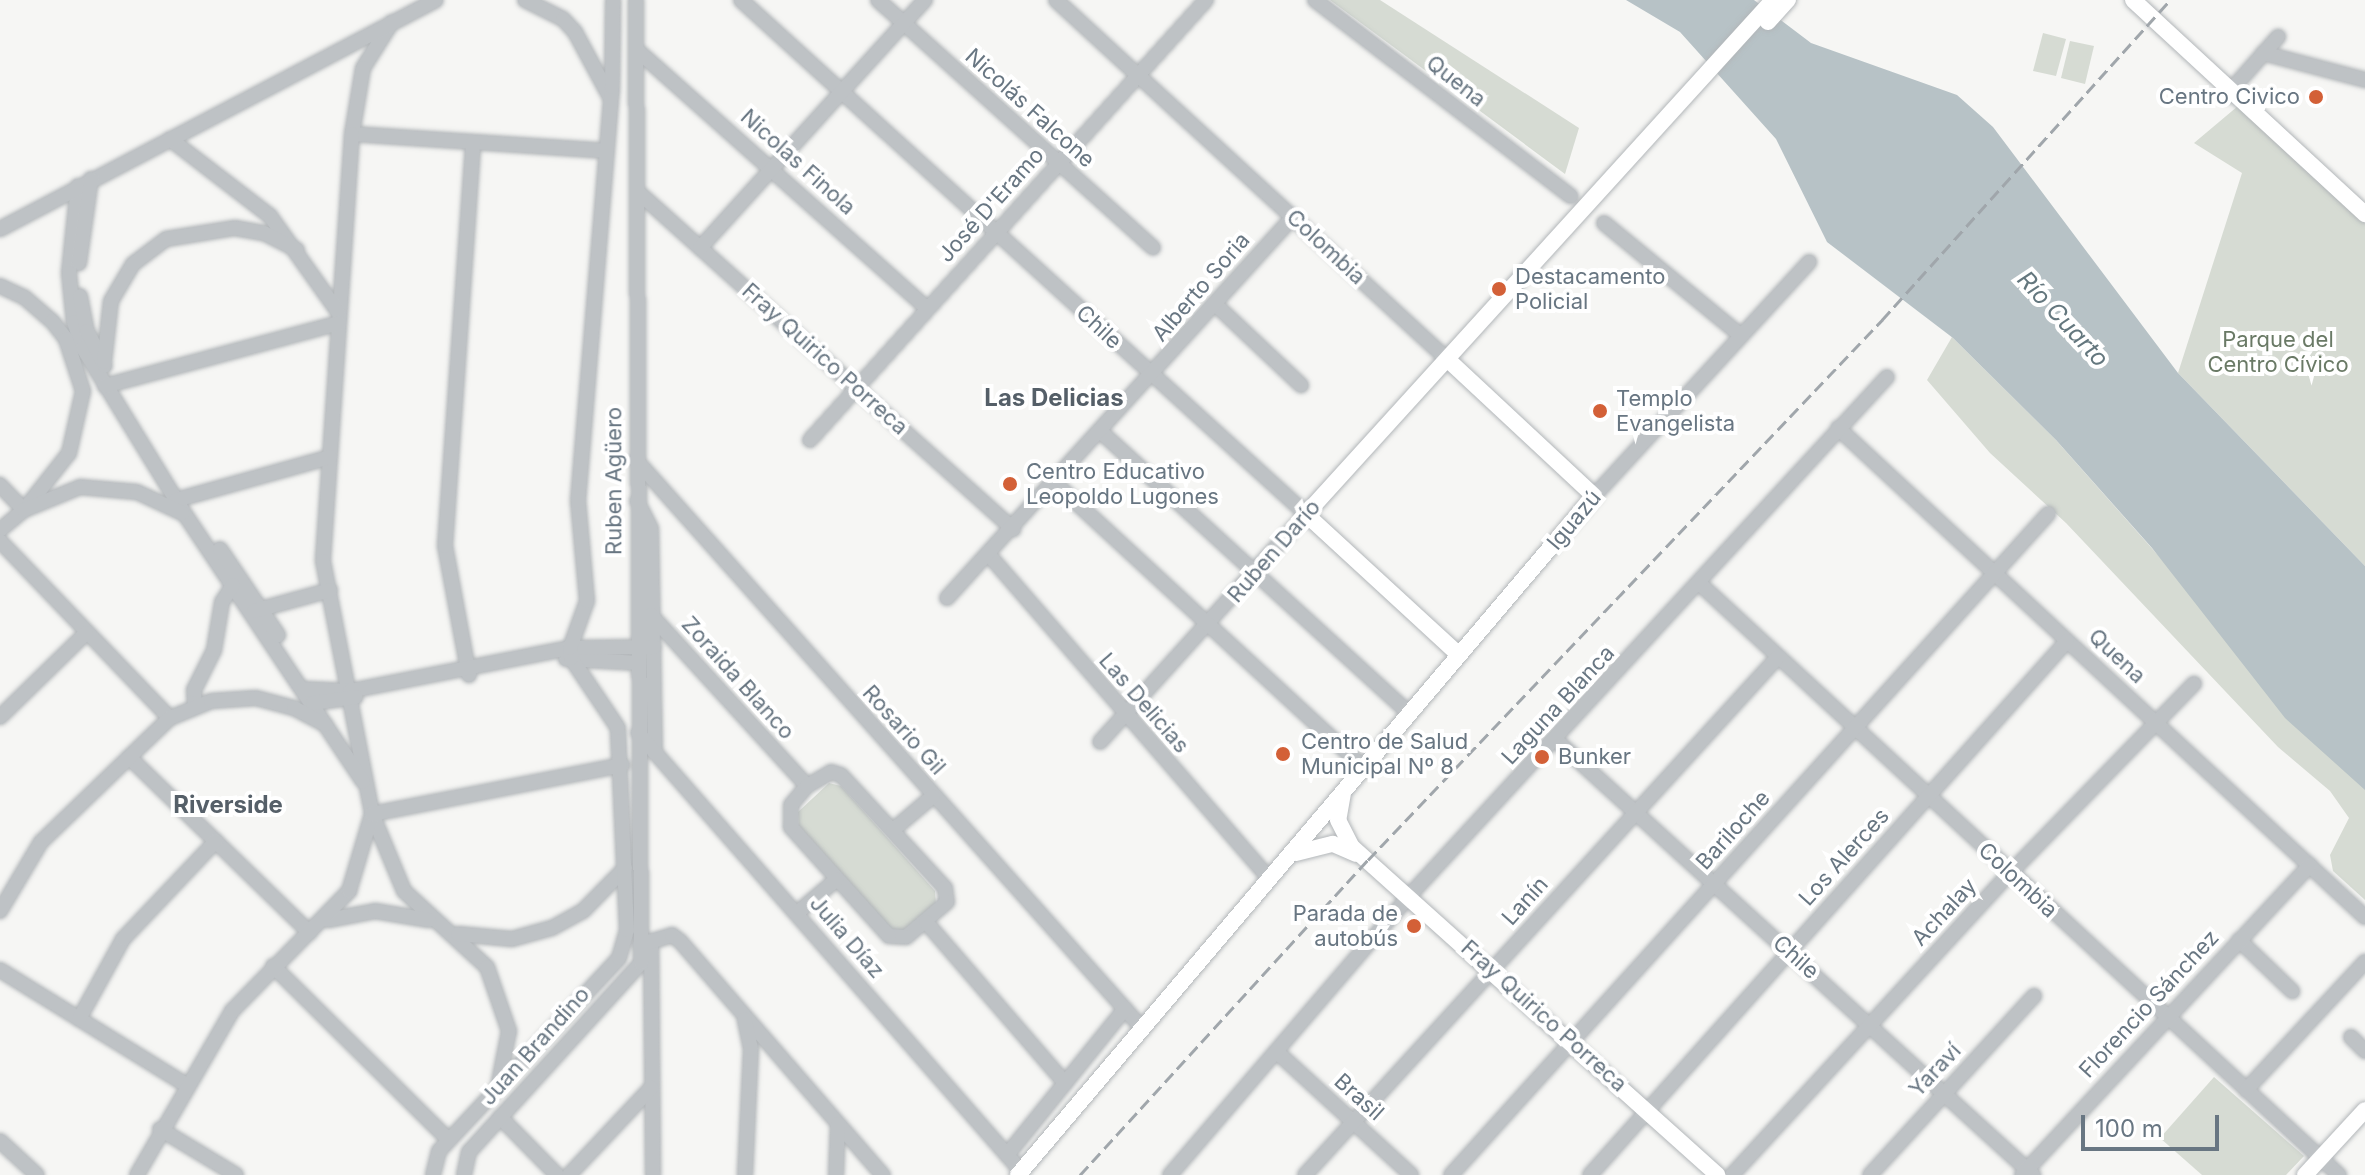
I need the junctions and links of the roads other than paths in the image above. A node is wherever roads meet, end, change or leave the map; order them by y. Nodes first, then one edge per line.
1 (436, 0) edge
2 (525, 0) edge
3 (613, 0) edge
4 (636, 0) edge
5 (741, 0) edge
6 (878, 0) edge
7 (925, 0) edge
8 (1056, 0) edge
9 (1206, 0) edge
10 (1315, 0) edge
11 (1773, 0) edge
12 (1788, 0) edge
13 (2133, 0) edge
14 (2143, 0) edge
15 (392, 21) junction
16 (904, 24) junction
17 (2278, 37) dead end
18 (637, 50) junction
19 (2263, 53) junction
20 (1137, 74) junction
21 (2365, 80) edge
22 (2230, 90) junction
23 (842, 92) junction
24 (610, 97) junction
25 (352, 134) junction
26 (170, 139) junction
27 (477, 143) junction
28 (605, 151) junction
29 (1058, 163) junction
30 (772, 166) junction
31 (1625, 170) junction
32 (84, 183) junction
33 (637, 191) junction
34 (1570, 196) dead end
35 (2365, 204) edge
36 (2365, 214) edge
37 (1293, 217) junction
38 (1604, 223) dead end
39 (0, 229) edge
40 (996, 232) junction
41 (700, 248) junction
42 (1153, 248) dead end
43 (297, 250) junction
44 (1809, 262) dead end
45 (0, 286) edge
46 (1216, 305) junction
47 (927, 308) junction
48 (339, 318) junction
49 (1738, 333) junction
50 (76, 346) junction
51 (101, 359) junction
52 (1448, 360) junction
53 (1152, 376) junction
54 (1887, 377) dead end
55 (109, 384) junction
56 (1301, 385) dead end
57 (857, 387) junction
58 (1838, 428) junction
59 (1100, 431) junction
60 (810, 440) dead end
61 (330, 457) junction
62 (636, 460) junction
63 (1054, 482) junction
64 (0, 485) edge
65 (1594, 496) junction
66 (180, 498) junction
67 (636, 500) junction
68 (24, 510) junction
69 (1306, 514) junction
70 (2048, 514) dead end
71 (191, 515) junction
72 (1013, 529) junction
73 (0, 530) edge
74 (0, 541) edge
75 (989, 555) junction
76 (1992, 573) junction
77 (1253, 575) junction
78 (1699, 583) junction
79 (233, 585) junction
80 (330, 590) junction
81 (947, 598) dead end
82 (637, 599) junction
83 (256, 610) junction
84 (653, 617) junction
85 (1208, 626) junction
86 (82, 630) junction
87 (2067, 641) junction
88 (637, 646) junction
89 (654, 647) junction
90 (571, 653) junction
91 (1458, 654) junction
92 (1778, 657) junction
93 (637, 663) junction
94 (473, 670) junction
95 (2194, 684) dead end
96 (351, 694) junction
97 (313, 695) junction
98 (0, 704) edge
99 (195, 706) junction
100 (1408, 712) junction
101 (1124, 715) junction
102 (0, 717) edge
103 (170, 718) junction
104 (2155, 722) junction
105 (1855, 729) junction
106 (335, 730) junction
107 (638, 733) junction
108 (1556, 740) junction
109 (1100, 742) dead end
110 (655, 753) junction
111 (129, 757) junction
112 (622, 765) junction
113 (1361, 765) junction
114 (365, 770) junction
115 (807, 786) junction
116 (368, 788) junction
117 (933, 796) junction
118 (1928, 797) junction
119 (1637, 811) junction
120 (372, 814) junction
121 (893, 830) junction
122 (1328, 830) junction
123 (216, 841) junction
124 (2310, 865) junction
125 (625, 868) junction
126 (2010, 873) junction
127 (1269, 878) junction
128 (837, 879) junction
129 (1715, 883) junction
130 (1410, 895) junction
131 (0, 911) edge
132 (797, 913) junction
133 (2365, 917) edge
134 (322, 922) junction
135 (926, 922) junction
136 (450, 929) junction
137 (310, 933) junction
138 (2239, 940) junction
139 (646, 943) junction
140 (1788, 950) junction
141 (2365, 962) edge
142 (641, 963) joint
143 (273, 966) junction
144 (1493, 969) junction
145 (0, 970) edge
146 (2292, 991) dead end
147 (2034, 996) dead end
148 (1125, 1009) junction
149 (744, 1016) junction
150 (2167, 1017) junction
151 (79, 1019) junction
152 (1869, 1024) junction
153 (1141, 1027) junction
154 (2351, 1037) dead end
155 (1571, 1041) junction
156 (2365, 1051) edge
157 (1277, 1052) junction
158 (1065, 1083) junction
159 (186, 1085) junction
160 (651, 1088) junction
161 (496, 1089) junction
162 (2246, 1090) junction
163 (1944, 1093) junction
164 (2365, 1110) edge
165 (1649, 1111) junction
166 (500, 1117) junction
167 (1353, 1122) junction
168 (838, 1124) junction
169 (2365, 1125) edge
170 (160, 1129) junction
171 (449, 1140) junction
172 (0, 1141) edge
173 (1007, 1155) junction
174 (465, 1168) edge
175 (2326, 1168) edge
176 (1019, 1173) edge
177 (2027, 1173) edge
178 (37, 1175) edge
179 (137, 1175) edge
180 (236, 1175) edge
181 (433, 1175) edge
182 (557, 1175) edge
183 (569, 1175) edge
184 (653, 1175) edge
185 (745, 1175) edge
186 (836, 1175) edge
187 (883, 1175) edge
188 (1170, 1175) edge
189 (1305, 1175) edge
190 (1411, 1175) edge
191 (1451, 1175) edge
192 (1590, 1175) edge
193 (1718, 1175) edge
194 (1732, 1175) edge
195 (1870, 1175) edge
196 (2305, 1175) edge

1 - 15 street
2 - 24 street
3 - 24 street
4 - 18 street, Ruben Agüero
5 - 23 street, Chile
6 - 16 street, Nicolás Falcone
7 - 16 street
8 - 20 street, Colombia
9 - 20 street, José D'Eramo
10 - 34 street, Quena
11 - 31 main road
12 - 31 main road
13 - 22 main road
14 - 22 main road
15 - 25 street
15 - 26 street
16 - 23 street
16 - 29 street, Nicolás Falcone
17 - 19 street
18 - 30 street, Nicolas Finola
18 - 33 street, Ruben Agüero
19 - 21 street
19 - 22 street
20 - 29 street, José D'Eramo
20 - 37 street, Colombia
22 - 35 main road
22 - 36 main road
23 - 30 street
23 - 40 street, Chile
24 - 28 street
25 - 27 street
25 - 48 street
26 - 32 street
26 - 43 street
27 - 28 street
27 - 94 street
28 - 90 street
29 - 40 street, José D'Eramo
29 - 42 street, Nicolás Falcone
30 - 41 street
30 - 47 street, Nicolas Finola
31 - 52 main road, Ruben Darío
32 - 39 street
32 - 50 street
32 - 51 street
33 - 41 street, Fray Quirico Porreca
33 - 62 street, Ruben Agüero
37 - 46 street, Alberto Soria
37 - 52 street, Colombia
38 - 49 street
40 - 47 street, José D'Eramo
40 - 53 street, Chile
41 - 57 street, Fray Quirico Porreca
43 - 48 street
43 - 51 street
44 - 49 street, Iguazú
45 - 50 street
46 - 53 street, Alberto Soria
46 - 56 street
47 - 57 street, José D'Eramo
48 - 55 street
48 - 61 street
49 - 65 street, Iguazú
50 - 51 street
50 - 55 street
50 - 68 street
51 - 55 street
52 - 65 main road, Colombia
52 - 69 main road, Ruben Darío
53 - 59 street, Alberto Soria
53 - 69 street, Chile
54 - 58 street, Laguna Blanca
55 - 66 street
57 - 60 street, José D'Eramo
57 - 72 street, Fray Quirico Porreca
58 - 76 street, Quena
58 - 78 street, Laguna Blanca
59 - 63 street, Alberto Soria
59 - 77 street
61 - 66 street
61 - 80 street
62 - 67 street, Ruben Agüero
62 - 117 street, Rosario Gil
63 - 72 street, Alberto Soria
63 - 85 street
64 - 68 street
65 - 91 main road, Iguazú
66 - 71 street
67 - 82 street, Ruben Agüero
67 - 84 street
68 - 71 street
68 - 73 street
69 - 77 street, Ruben Darío
69 - 91 main road, Chile
70 - 76 street, Bariloche
71 - 79 street
71 - 83 street
72 - 75 street, Alberto Soria
74 - 86 street
75 - 81 street, Alberto Soria
75 - 101 street, Las Delicias
76 - 87 street, Quena
76 - 105 street, Bariloche
77 - 85 street, Ruben Darío
77 - 100 street
78 - 92 street, Colombia
78 - 108 street, Laguna Blanca
79 - 83 street
79 - 99 street
80 - 83 street
80 - 96 street
82 - 84 street, Zoraida Blanco
82 - 88 street, Ruben Agüero
83 - 97 street
84 - 89 street
84 - 115 street, Zoraida Blanco
85 - 101 street, Ruben Darío
85 - 113 street
86 - 98 street
86 - 102 street
86 - 103 street
87 - 104 street, Quena
87 - 118 street, Los Alerces
88 - 89 street
88 - 90 street
88 - 93 street, Ruben Agüero
89 - 110 street
90 - 93 street
90 - 94 street
90 - 112 street
91 - 100 main road, Iguazú
92 - 105 street, Colombia
92 - 119 street, Lanín
93 - 107 street, Ruben Agüero
94 - 96 street
95 - 104 street, Achalay
96 - 97 street
96 - 114 street
97 - 106 street
99 - 103 street
99 - 106 street
100 - 113 main road, Iguazú
101 - 109 street, Ruben Darío
101 - 127 street, Las Delicias
103 - 111 street
104 - 124 street, Quena
104 - 126 street, Achalay
105 - 118 street, Colombia
105 - 129 street, Bariloche
106 - 114 street
106 - 116 street
107 - 110 street, Julia Díaz
107 - 139 street, Ruben Agüero
108 - 119 street, Chile
108 - 130 street, Laguna Blanca
110 - 132 street, Julia Díaz
111 - 123 street
111 - 131 street
112 - 120 street
112 - 125 street
113 - 122 main road, Iguazú
114 - 116 street
115 - 121 street
115 - 128 street
116 - 120 street
117 - 121 street
117 - 148 street, Rosario Gil
118 - 126 street, Colombia
118 - 140 street, Los Alerces
119 - 129 street, Chile
119 - 144 street, Lanín
120 - 134 street
120 - 136 street
121 - 135 street
122 - 127 main road
122 - 130 main road, Fray Quirico Porreca
123 - 137 street
123 - 151 street
124 - 133 street, Quena
124 - 138 street, Florencio Sánchez
125 - 136 street
125 - 161 street
126 - 150 street, Colombia
126 - 152 street, Achalay
127 - 153 main road
128 - 132 street
128 - 135 street
129 - 140 street, Chile
129 - 155 street, Bariloche
130 - 144 main road, Fray Quirico Porreca
130 - 157 street, Laguna Blanca
132 - 173 street, Julia Díaz
134 - 136 street
134 - 137 street
135 - 158 street
136 - 161 street
137 - 143 street
138 - 146 street
138 - 150 street, Florencio Sánchez
139 - 142 street, Ruben Agüero
139 - 149 street
139 - 160 street, Ruben Agüero
140 - 152 street, Chile
140 - 165 street, Los Alerces
141 - 162 street
142 - 166 street, Juan Brandino
143 - 159 street
143 - 171 street
144 - 155 main road, Fray Quirico Porreca
144 - 167 street, Lanín
145 - 151 street
147 - 163 street, Yaraví
148 - 153 street, Rosario Gil
148 - 158 street
149 - 168 street
149 - 185 street
150 - 162 street, Colombia
150 - 177 street, Florencio Sánchez
151 - 159 street
152 - 163 street, Chile
152 - 194 street, Achalay
153 - 176 main road
154 - 156 street
155 - 165 main road, Fray Quirico Porreca
155 - 191 street, Bariloche
157 - 167 street, Brasil
157 - 188 street, Laguna Blanca
158 - 173 street
159 - 170 street
160 - 183 street
160 - 184 street, Ruben Agüero
161 - 171 street
162 - 175 street, Colombia
163 - 177 street, Chile
163 - 195 street, Yaraví
164 - 175 main road
165 - 192 street, Los Alerces
165 - 193 main road, Fray Quirico Porreca
166 - 174 street, Juan Brandino
166 - 182 street
167 - 189 street, Lanín
167 - 190 street, Brasil
168 - 186 street
168 - 187 street
169 - 175 main road
170 - 179 street
170 - 180 street
171 - 181 street
172 - 178 street
173 - 176 street, Julia Díaz
175 - 196 main road

